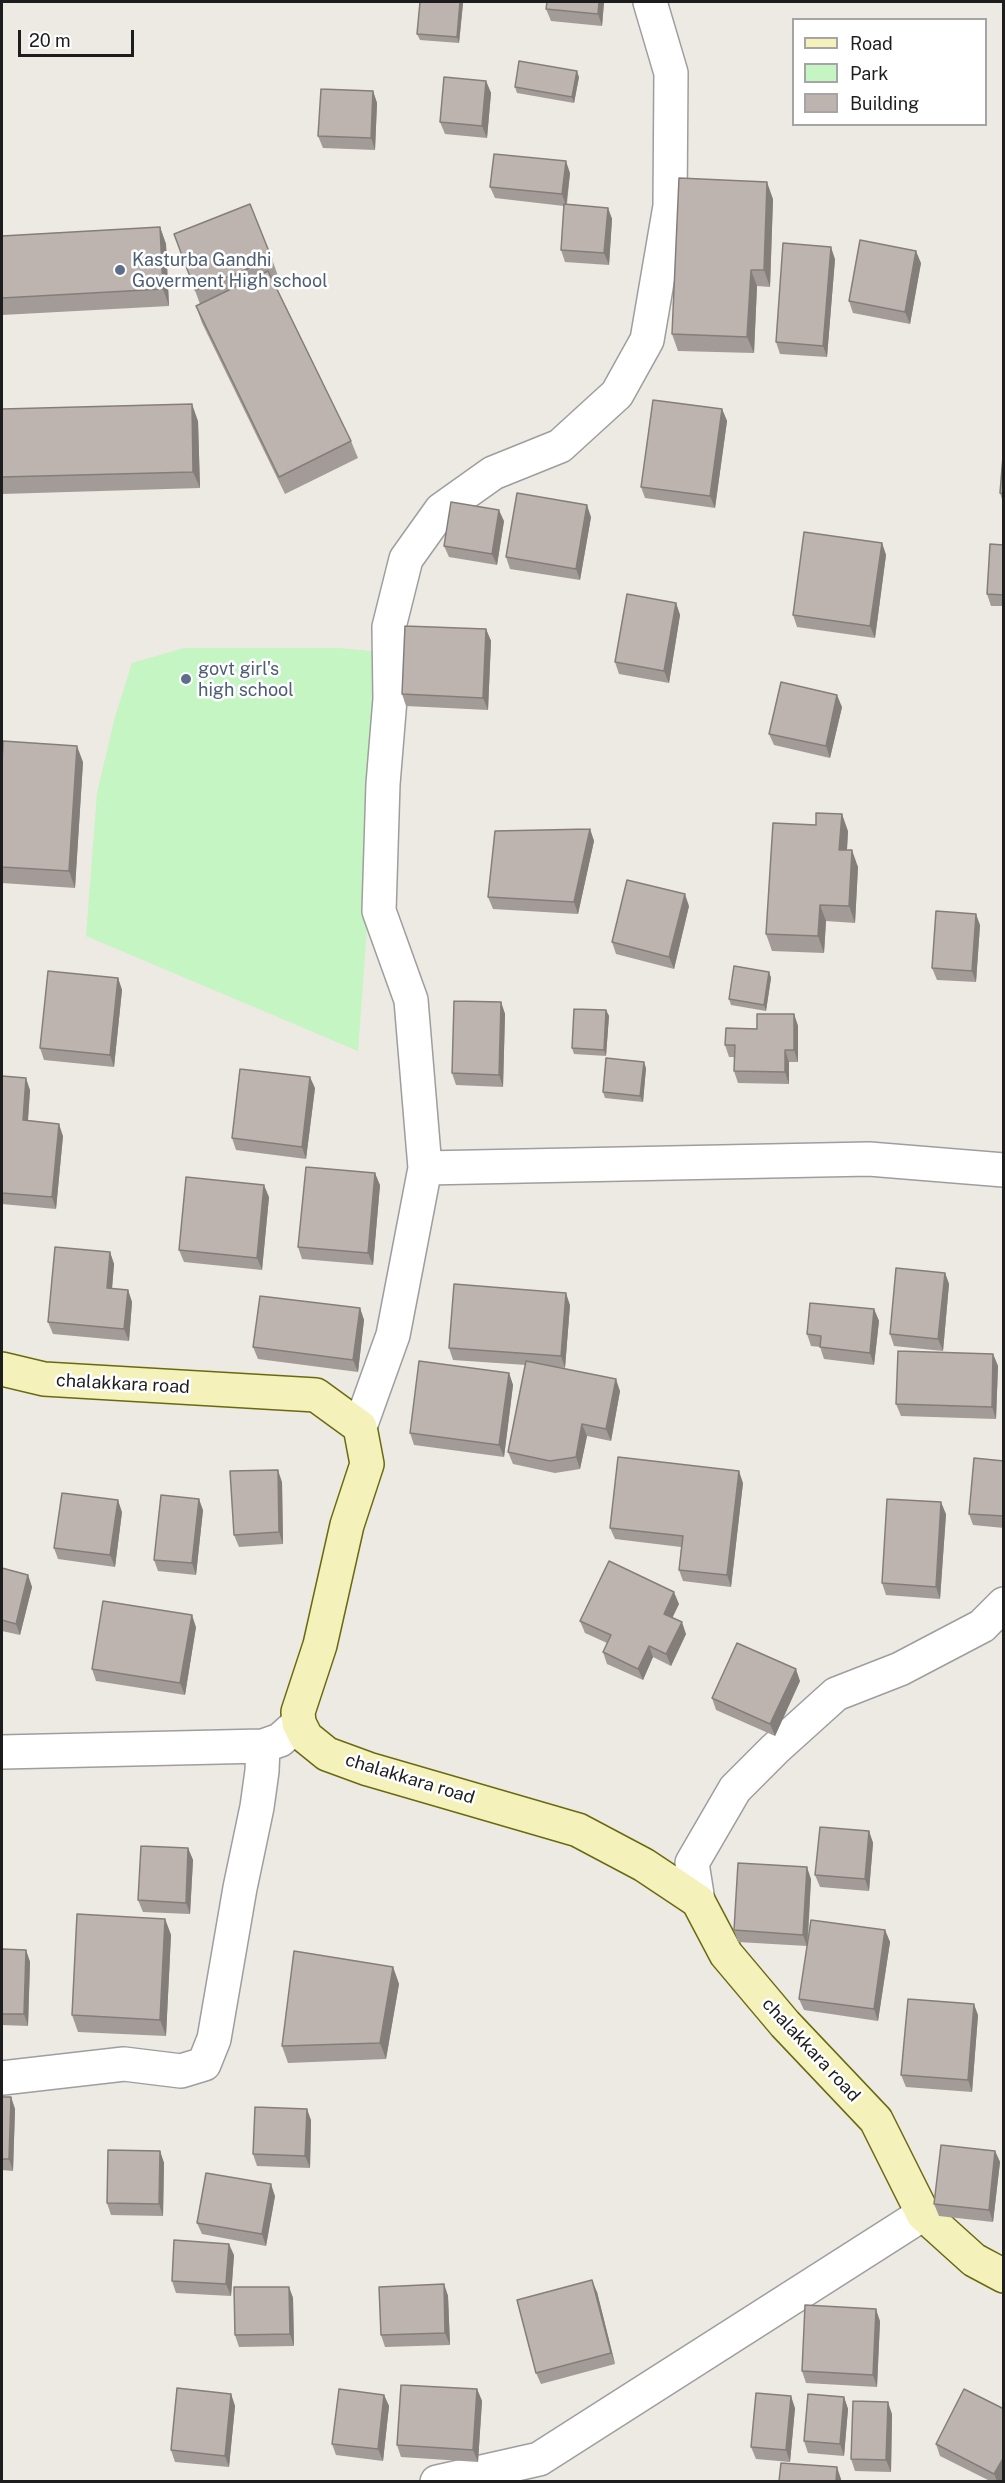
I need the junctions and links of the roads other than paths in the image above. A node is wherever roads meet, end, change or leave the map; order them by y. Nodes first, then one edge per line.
1 (650, 2) edge
2 (425, 1168) junction
3 (1004, 1170) edge
4 (2, 1369) edge
5 (360, 1427) junction
6 (1004, 1604) edge
7 (299, 1723) junction
8 (263, 1746) junction
9 (2, 1752) edge
10 (698, 1901) junction
11 (2, 2078) edge
12 (923, 2214) junction
13 (1004, 2276) edge
14 (437, 2481) edge

1 - 2 street
2 - 3 street
2 - 5 street
4 - 5 main road, chalakkara road
5 - 7 main road
6 - 10 street
7 - 8 street
7 - 10 main road, chalakkara road
8 - 9 street
8 - 11 street
10 - 12 main road, chalakkara road
12 - 13 main road, chalakkara road
12 - 14 street

